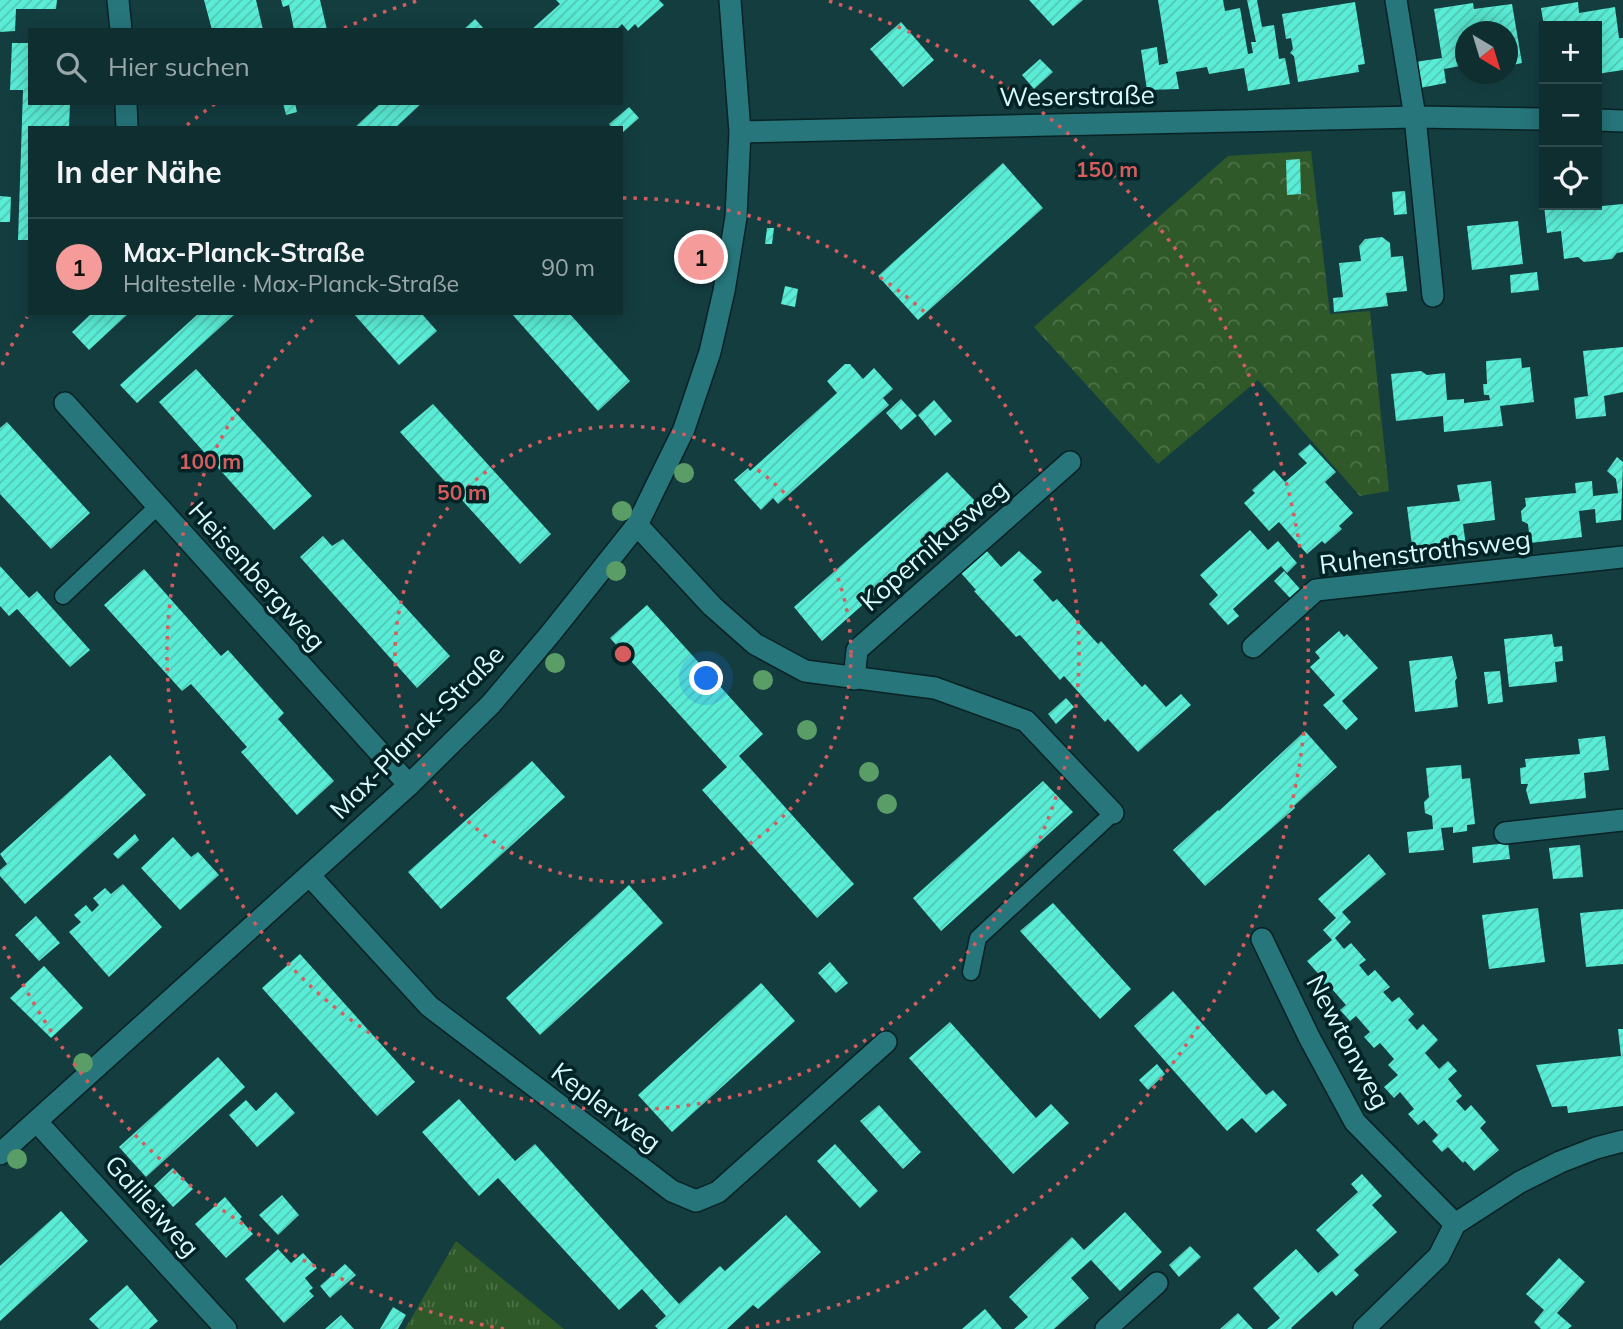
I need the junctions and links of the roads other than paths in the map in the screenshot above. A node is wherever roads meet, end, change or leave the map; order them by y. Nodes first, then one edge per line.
1 (118, 0) edge
2 (730, 0) edge
3 (1396, 0) edge
4 (121, 28) edge
5 (126, 105) edge
6 (1415, 117) junction
7 (1539, 119) edge
8 (1602, 120) edge
9 (1623, 121) edge
10 (127, 126) edge
11 (740, 132) junction
12 (1433, 296) dead end
13 (65, 403) dead end
14 (1070, 462) dead end
15 (158, 507) junction
16 (636, 525) junction
17 (1623, 557) edge
18 (63, 596) dead end
19 (1253, 647) dead end
20 (854, 679) junction
21 (409, 785) junction
22 (1114, 813) joint
23 (1623, 820) edge
24 (1505, 833) dead end
25 (310, 876) junction
26 (1262, 939) dead end
27 (971, 972) dead end
28 (886, 1042) dead end
29 (37, 1122) junction
30 (1623, 1141) edge
31 (0, 1154) edge
32 (1454, 1224) junction
33 (1157, 1283) dead end
34 (226, 1329) edge
35 (1106, 1329) edge
36 (1364, 1329) edge

1 - 4 street
2 - 11 street, Max-Planck-Straße
3 - 6 street
5 - 10 street
6 - 7 street, Weserstraße
6 - 11 street, Weserstraße
6 - 12 street
8 - 9 street
11 - 16 street, Max-Planck-Straße
13 - 15 street, Heisenbergweg
14 - 20 street, Kopernikusweg
15 - 18 lane
15 - 21 street, Heisenbergweg
16 - 20 street
16 - 21 street, Max-Planck-Straße
17 - 19 street, Ruhenstrothsweg
20 - 22 street
21 - 25 street, Max-Planck-Straße
22 - 27 lane
23 - 24 street
25 - 28 street, Keplerweg
25 - 29 street, Max-Planck-Straße
26 - 32 street, Newtonweg
29 - 31 street, Max-Planck-Straße
29 - 34 street, Galileiweg
30 - 32 street
32 - 36 street
33 - 35 street

